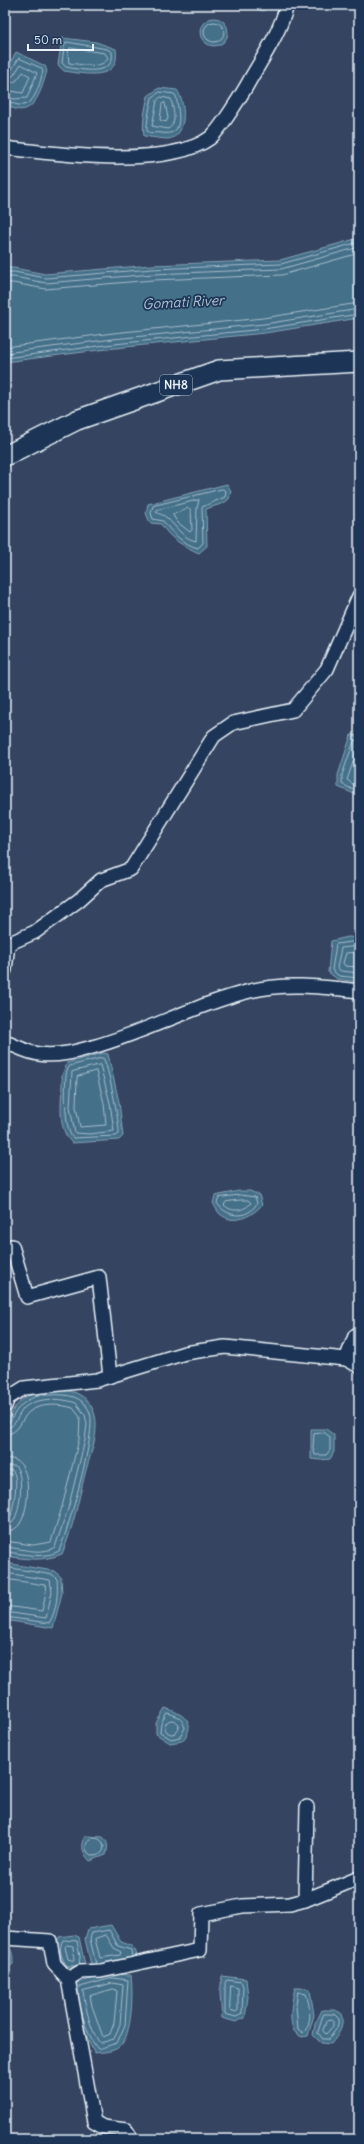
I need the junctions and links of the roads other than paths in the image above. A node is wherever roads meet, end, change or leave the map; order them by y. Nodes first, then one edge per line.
1 (287, 5) edge
2 (5, 148) edge
3 (359, 362) edge
4 (5, 456) edge
5 (359, 596) edge
6 (6, 938) edge
7 (5, 970) edge
8 (359, 991) edge
9 (5, 1042) edge
10 (5, 1248) edge
11 (359, 1333) edge
12 (346, 1359) junction
13 (359, 1366) edge
14 (110, 1376) junction
15 (5, 1406) edge
16 (308, 1806) dead end
17 (359, 1878) edge
18 (305, 1900) junction
19 (5, 1938) edge
20 (68, 1979) junction
21 (132, 2139) edge

1 - 2 street
3 - 4 highway, NH8
5 - 6 street
6 - 7 street
8 - 9 street
10 - 14 street
11 - 12 street
12 - 13 street
12 - 14 street
14 - 15 street
16 - 18 street
17 - 18 street
18 - 20 street
19 - 20 street
20 - 21 street

